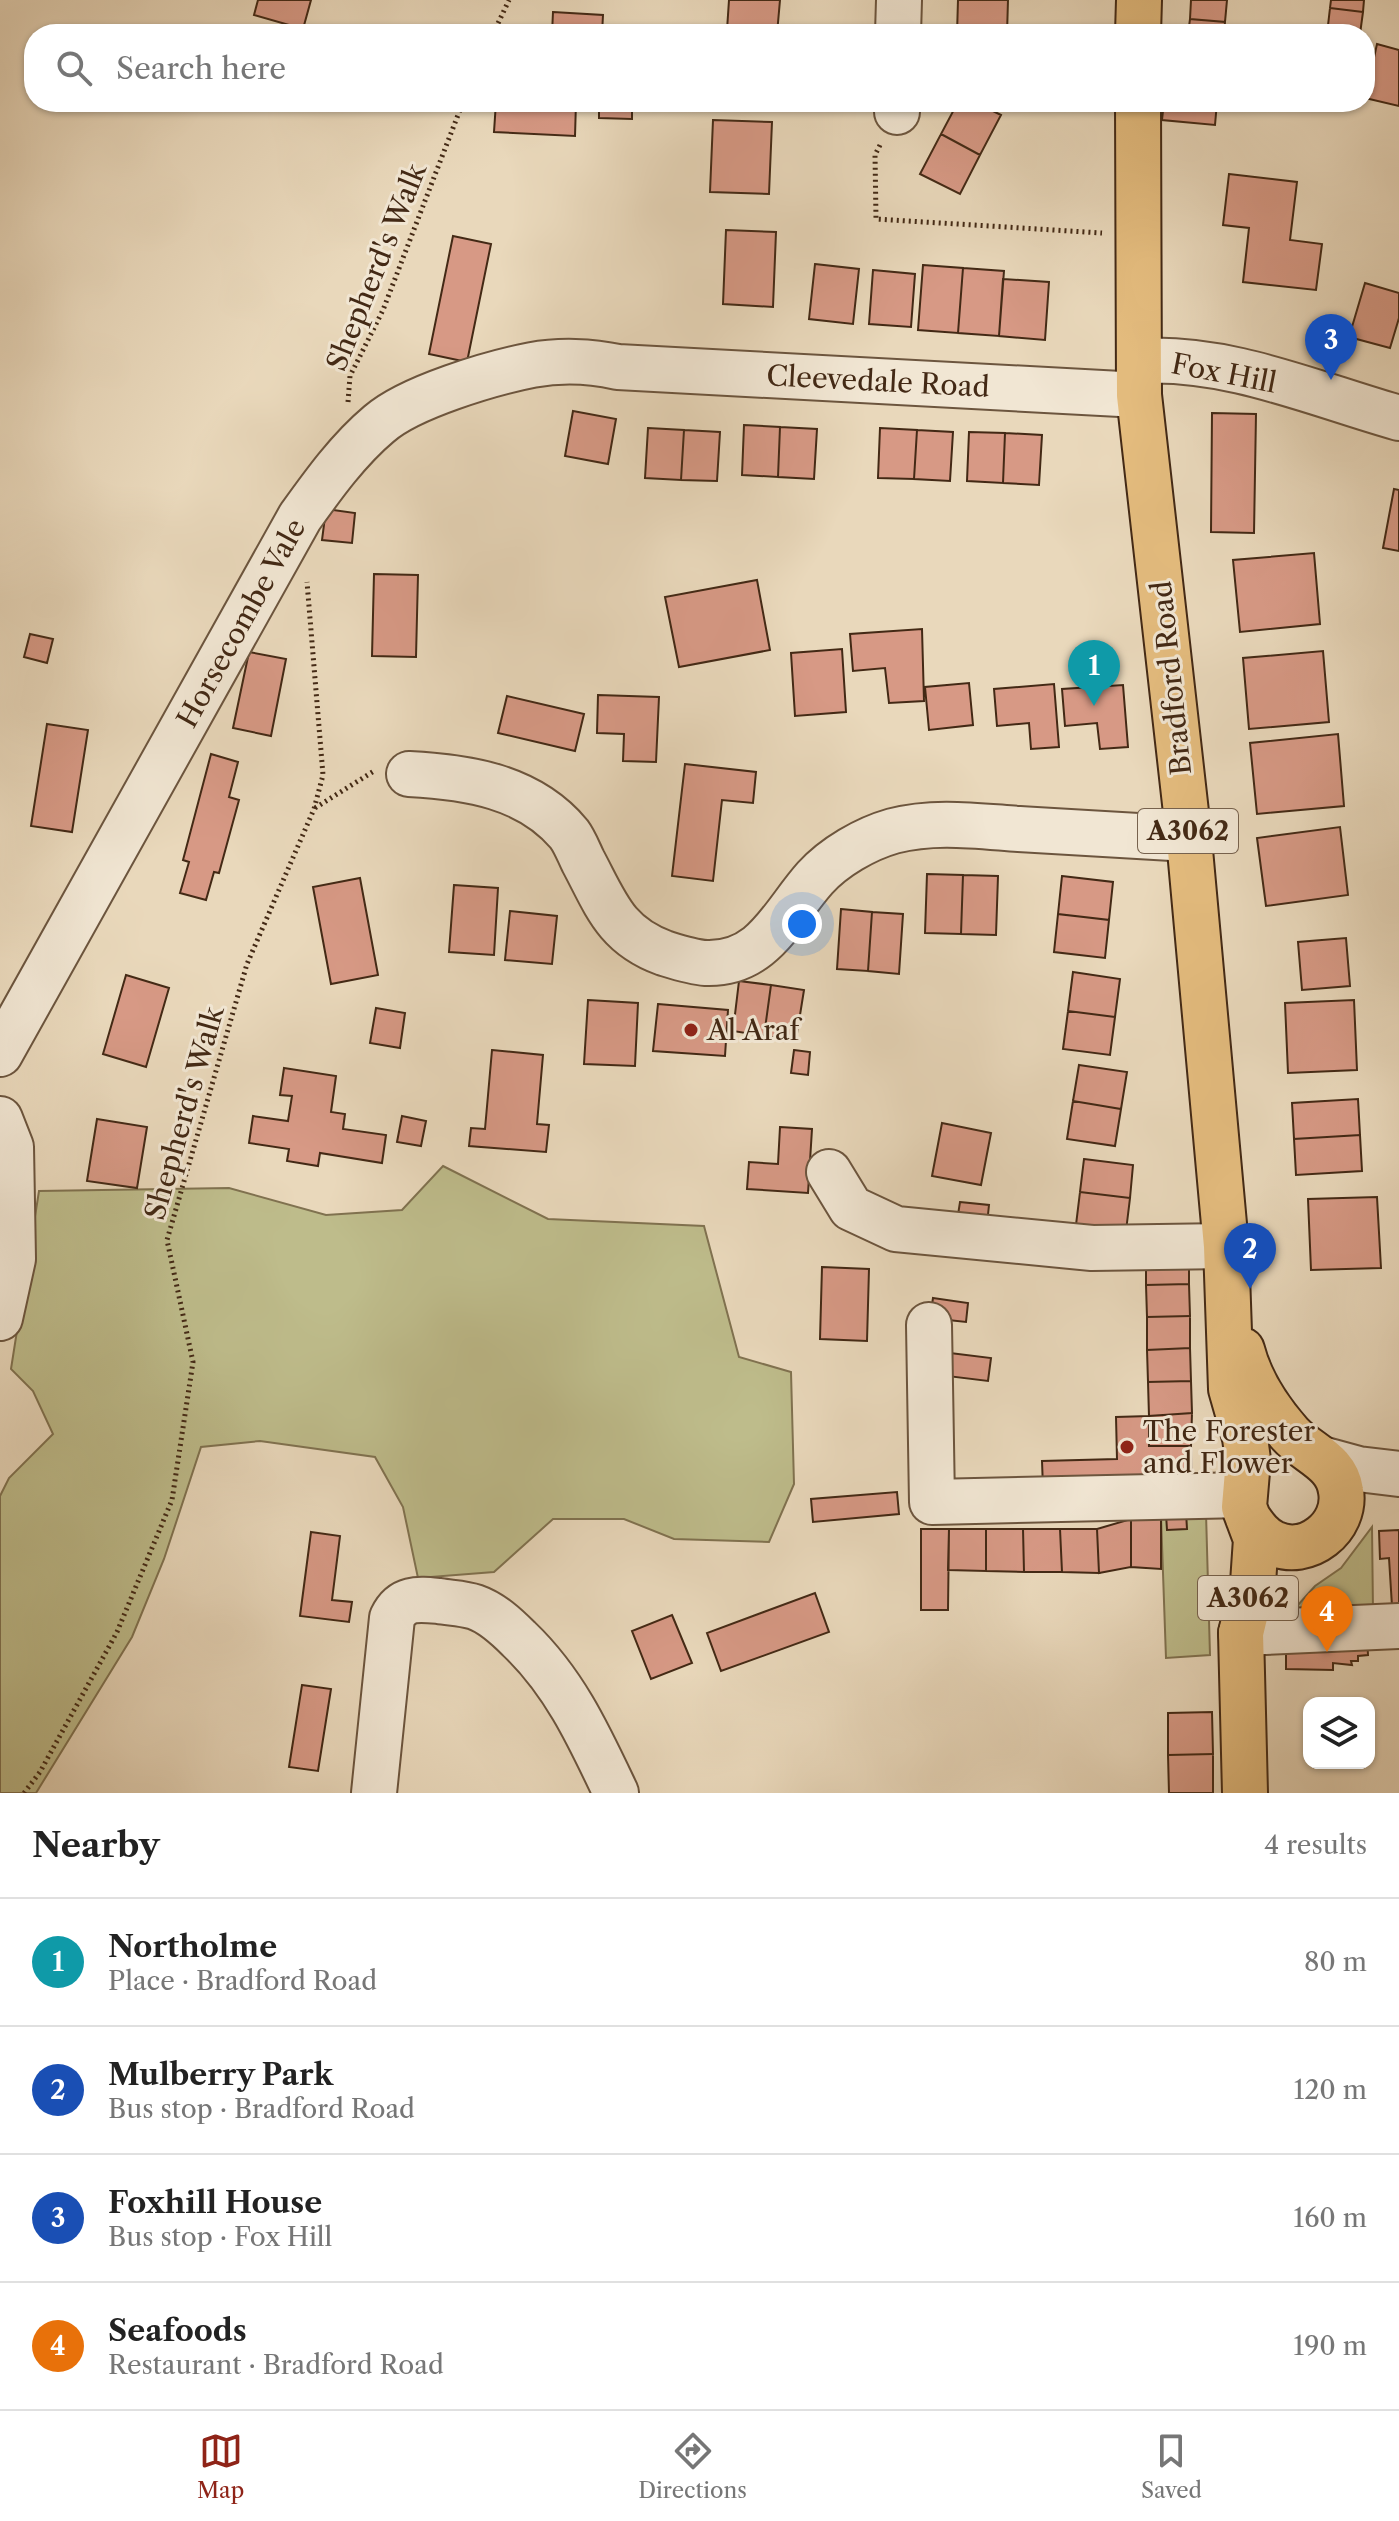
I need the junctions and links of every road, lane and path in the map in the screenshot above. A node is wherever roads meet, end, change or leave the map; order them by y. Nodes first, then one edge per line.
1 (509, 0) edge
2 (899, 0) edge
3 (1139, 0) edge
4 (498, 24) edge
5 (898, 24) edge
6 (1138, 24) edge
7 (459, 112) edge
8 (895, 112) edge
9 (1138, 112) edge
10 (1137, 235) junction
11 (618, 367) joint
12 (1139, 378) junction
13 (1399, 418) edge
14 (352, 451) junction
15 (307, 576) dead end
16 (409, 774) joint
17 (314, 809) junction
18 (1189, 839) junction
19 (0, 1054) edge
20 (0, 1119) edge
21 (829, 1172) dead end
22 (1226, 1246) junction
23 (1230, 1301) junction
24 (0, 1318) edge
25 (929, 1325) dead end
26 (1317, 1455) junction
27 (1399, 1474) edge
28 (1399, 1490) edge
29 (1245, 1499) junction
30 (1320, 1535) junction
31 (1399, 1626) edge
32 (1245, 1633) junction
33 (24, 1793) edge
34 (374, 1793) edge
35 (616, 1793) edge
36 (1245, 1793) edge

1 - 4 path
2 - 5 street
3 - 6 main road
7 - 14 path, Shepherd's Walk
8 - 10 path
9 - 10 main road, Bradford Road / A3062
10 - 12 main road, Bradford Road / A3062
11 - 12 street, Cleevedale Road
11 - 14 street, Horsecombe Vale
12 - 13 street, Fox Hill
12 - 18 main road, Bradford Road / A3062
14 - 19 street, Horsecombe Vale
15 - 17 path, Shepherd's Walk
16 - 17 path
16 - 18 street
17 - 33 path, Shepherd's Walk
18 - 22 main road, Bradford Road / A3062
20 - 24 street
21 - 22 street
22 - 23 main road, Bradford Road / A3062
23 - 26 main road, Bradford Road / A3062
23 - 29 main road, Bradford Road / A3062
25 - 29 street
26 - 27 street
26 - 29 main road
26 - 30 main road, Bradford Road / A3062
28 - 30 street
29 - 30 main road, A3062
29 - 32 main road, Bradford Road / A3062
30 - 32 main road, Bradford Road / A3062
31 - 32 street
32 - 36 main road, Bradford Road / A3062
34 - 35 street

